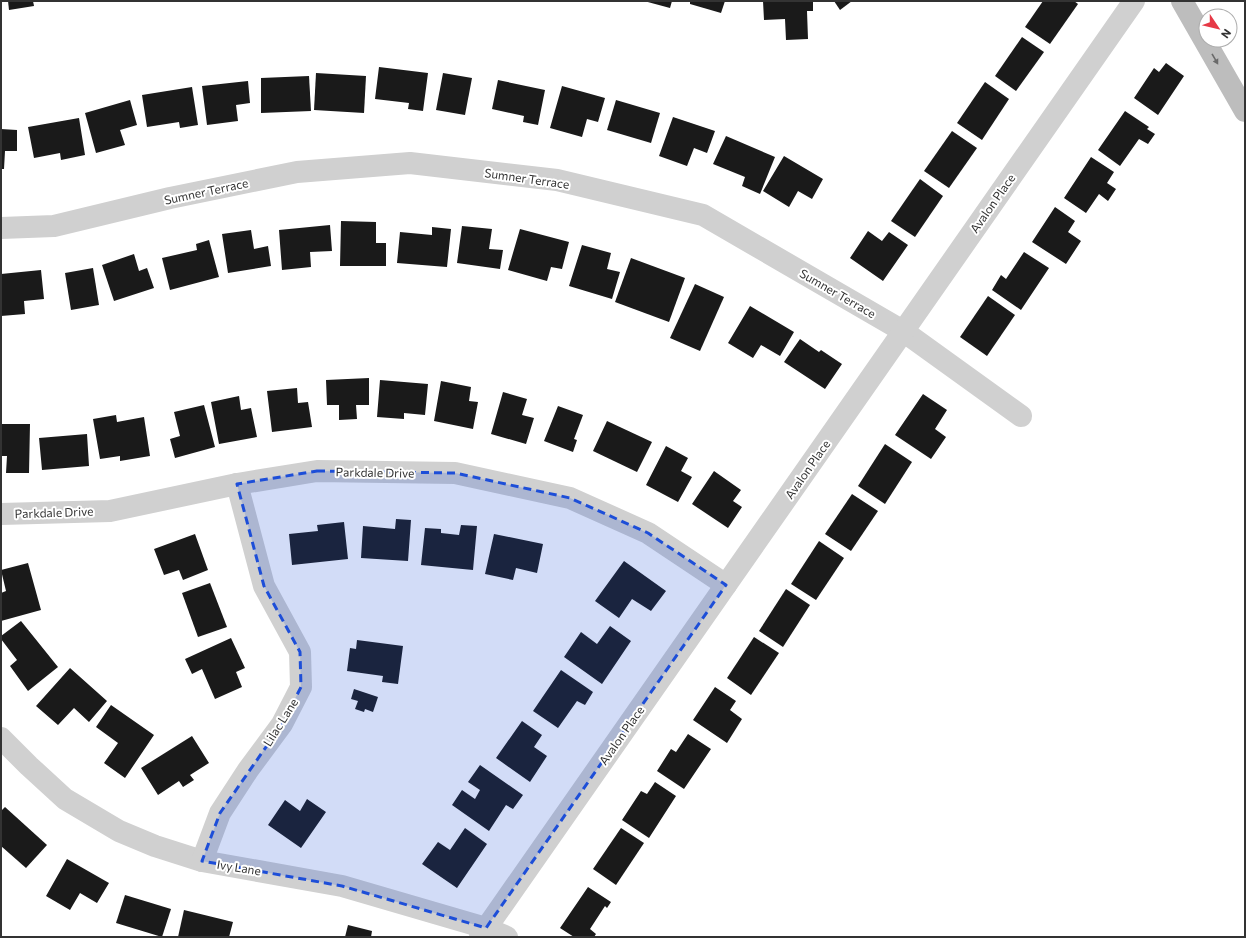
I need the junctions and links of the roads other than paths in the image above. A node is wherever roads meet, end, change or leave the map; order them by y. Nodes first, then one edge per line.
1 (1134, 1) edge
2 (1182, 1) edge
3 (1245, 111) edge
4 (1, 228) edge
5 (903, 331) junction
6 (1021, 416) dead end
7 (237, 484) junction
8 (1, 514) edge
9 (726, 585) junction
10 (1, 738) edge
11 (202, 861) junction
12 (483, 932) edge
13 (507, 937) edge

1 - 5 street, Avalon Place
2 -> 3 main road
4 - 5 street, Sumner Terrace
5 - 6 street, Sumner Terrace
5 - 9 street, Avalon Place
7 - 8 street, Parkdale Drive
7 - 9 street, Parkdale Drive
7 - 11 street, Lilac Lane
9 - 12 street, Avalon Place
10 - 11 street, Ivy Lane
11 - 12 street, Ivy Lane
12 - 13 street, Ivy Lane

